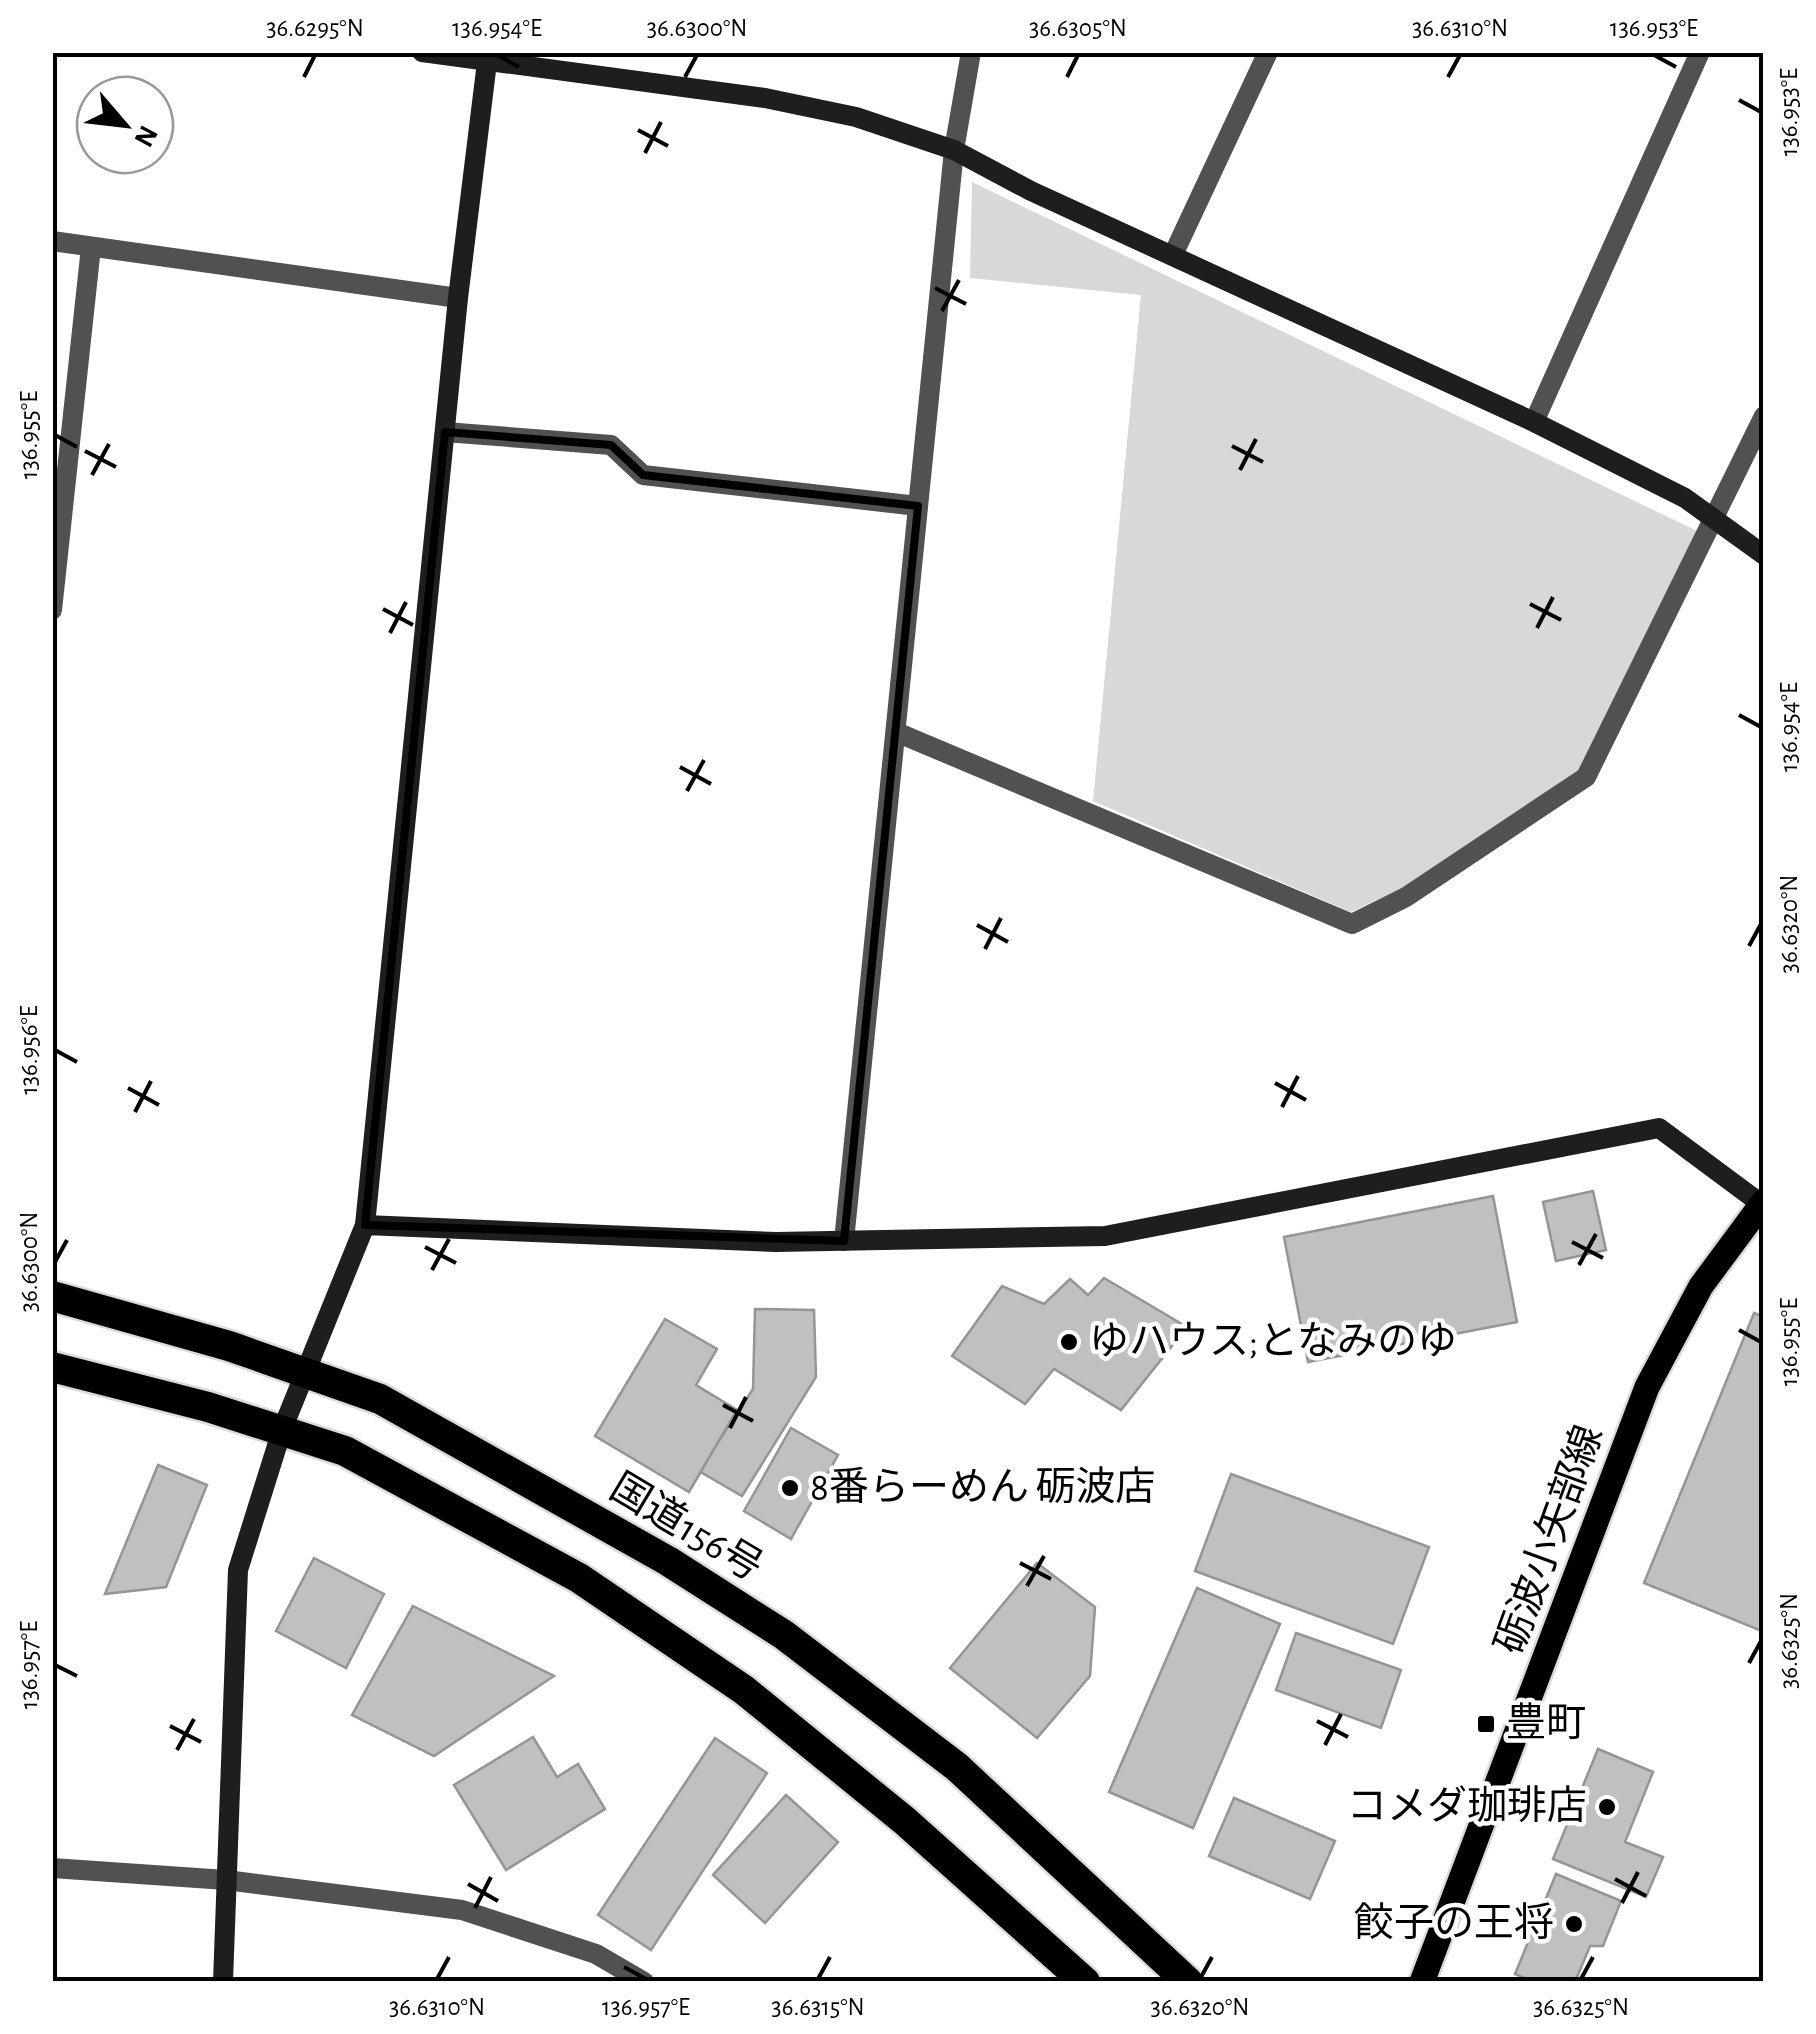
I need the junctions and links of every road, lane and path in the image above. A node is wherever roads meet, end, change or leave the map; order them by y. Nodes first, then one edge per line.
1 (422, 52) edge
2 (971, 52) edge
3 (1268, 52) edge
4 (1700, 52) edge
5 (487, 58) edge
6 (954, 150) junction
7 (52, 241) edge
8 (91, 246) junction
9 (1172, 256) junction
10 (458, 298) junction
11 (1764, 416) edge
12 (1534, 422) junction
13 (444, 432) junction
14 (918, 506) junction
15 (1715, 520) junction
16 (1764, 555) edge
17 (52, 610) edge
18 (896, 732) junction
19 (1762, 1202) edge
20 (366, 1225) junction
21 (844, 1241) junction
22 (52, 1296) edge
23 (52, 1367) edge
24 (304, 1372) junction
25 (282, 1430) junction
26 (52, 1868) edge
27 (226, 1880) junction
28 (222, 1982) edge
29 (644, 1982) edge
30 (1085, 1982) edge
31 (1188, 1982) edge
32 (1422, 1982) edge

1 - 5 street
2 - 6 street
3 - 9 street
4 - 12 street
5 - 6 street
5 - 10 street
6 - 9 street
6 - 14 street
7 - 8 street
8 - 10 street
8 - 17 street
9 - 12 street
10 - 13 street
11 - 15 street
12 - 15 street
13 - 14 street
13 - 20 street
14 - 18 street
15 - 16 street
15 - 18 street
18 - 21 street
19 - 21 street
19 - 32 main road, 砺波小矢部線
20 - 21 street
20 - 24 street
22 - 24 highway, 国道156号
23 - 25 highway
24 - 25 street
24 - 31 highway, 国道156号
25 - 27 street
25 - 30 highway
26 - 27 street
27 - 28 street
27 - 29 street

